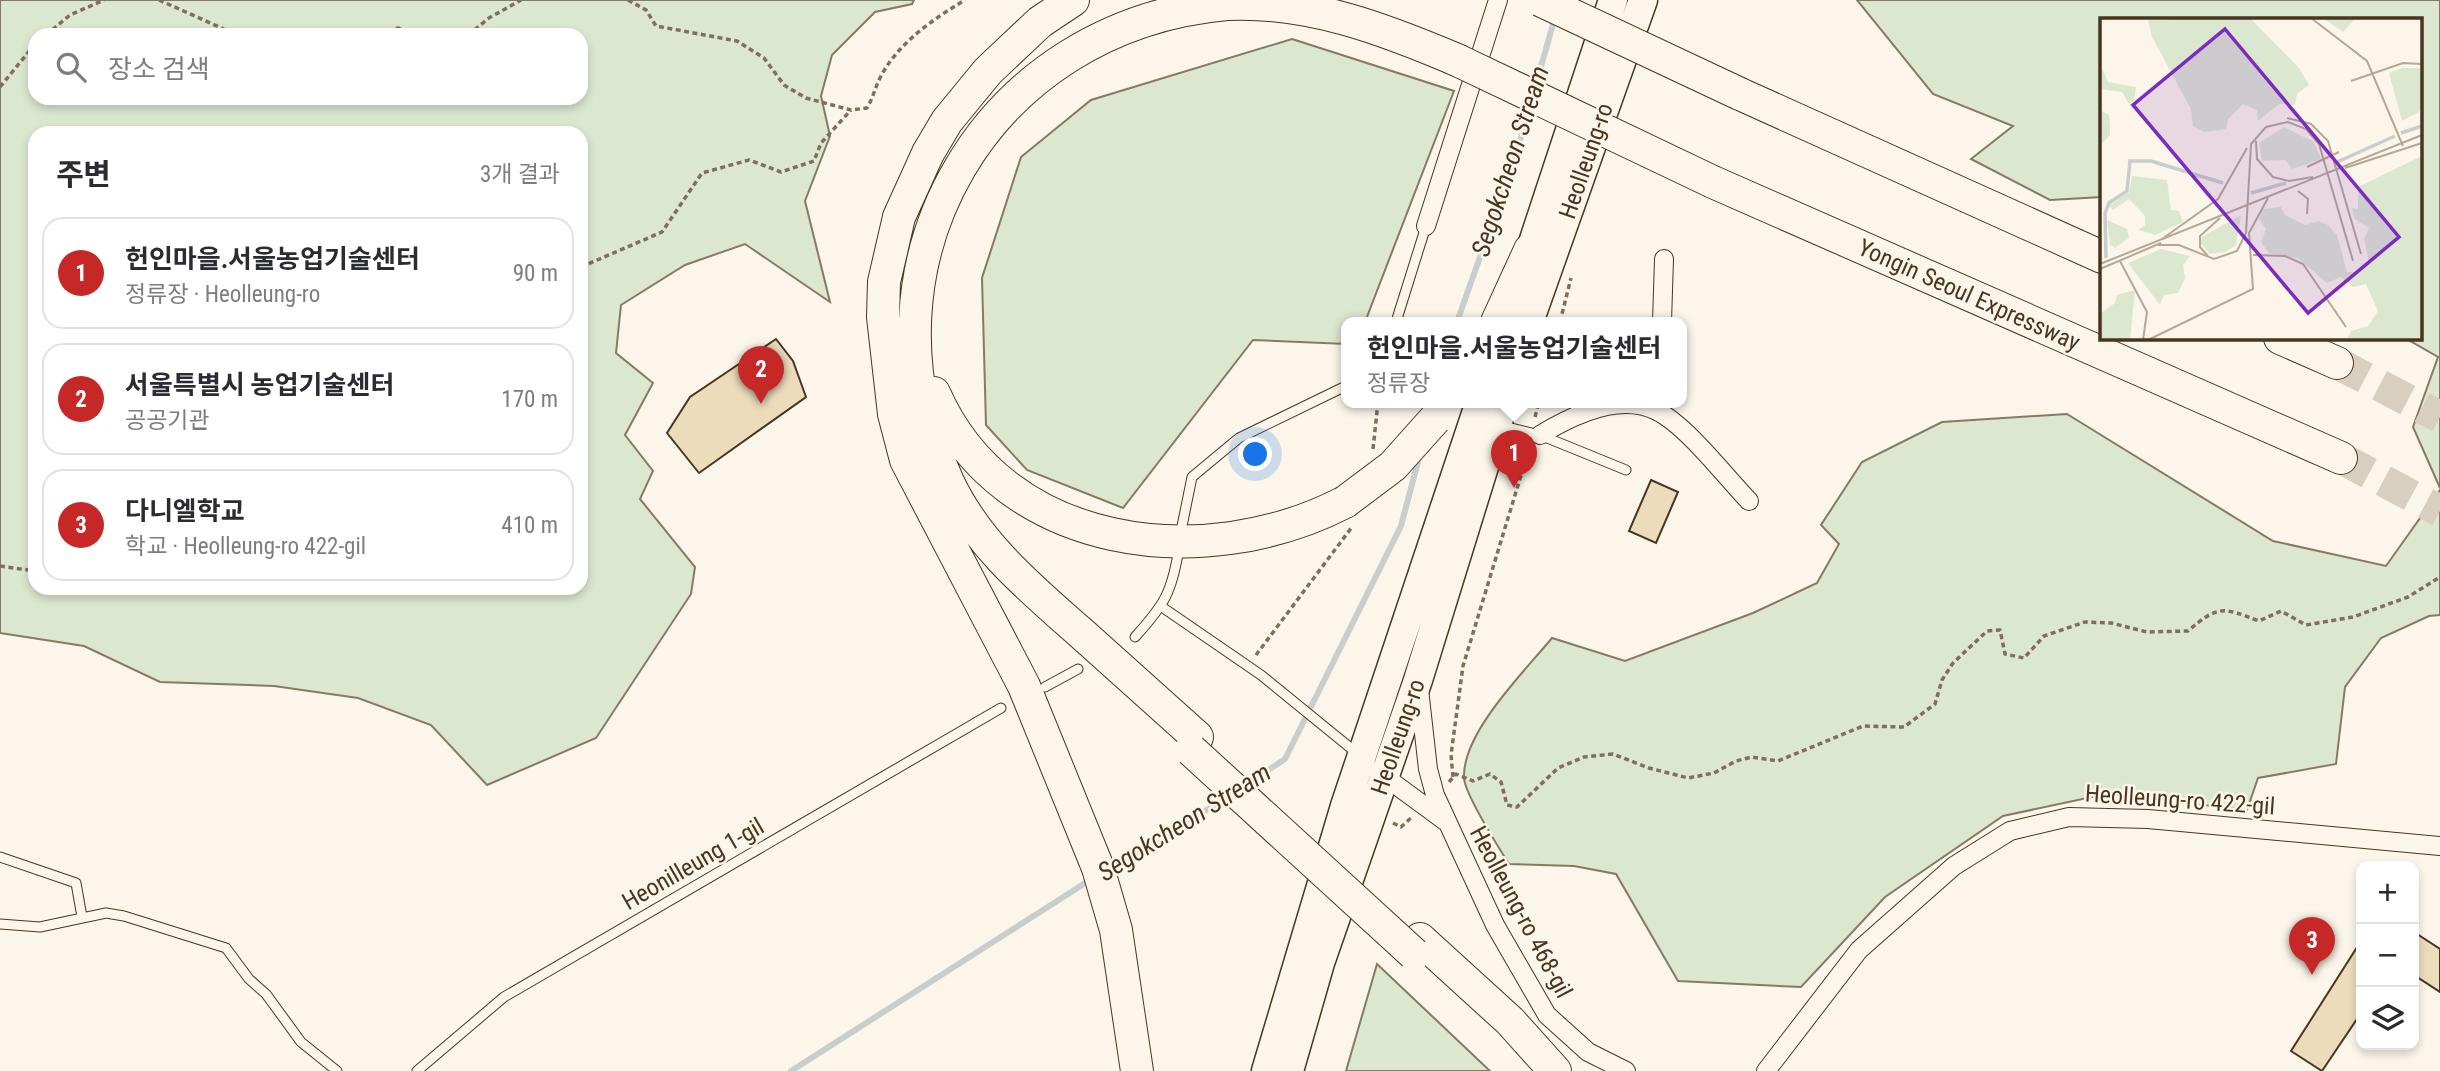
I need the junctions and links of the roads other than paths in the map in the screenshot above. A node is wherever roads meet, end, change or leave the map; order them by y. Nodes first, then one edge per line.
1 (1073, 0) edge
2 (1498, 0) edge
3 (1540, 0) edge
4 (1613, 0) edge
5 (1643, 0) edge
6 (1426, 226) joint
7 (1530, 250) junction
8 (2100, 256) edge
9 (1664, 259) dead end
10 (1398, 317) edge
11 (1499, 317) edge
12 (1508, 317) edge
13 (1531, 317) edge
14 (1662, 317) edge
15 (913, 339) junction
16 (2285, 340) edge
17 (886, 362) junction
18 (2337, 363) tunnel mouth
19 (1341, 388) edge
20 (1478, 408) edge
21 (1604, 408) edge
22 (1652, 408) edge
23 (1442, 411) edge
24 (1501, 414) edge
25 (1537, 435) junction
26 (2341, 458) tunnel mouth
27 (1626, 470) dead end
28 (1749, 502) dead end
29 (1162, 607) junction
30 (1135, 637) dead end
31 (1078, 669) dead end
32 (1418, 680) junction
33 (1045, 687) dead end
34 (1001, 708) dead end
35 (1194, 744) junction
36 (1362, 758) junction
37 (1384, 777) junction
38 (1430, 801) junction
39 (2440, 846) edge
40 (0, 857) edge
41 (82, 918) junction
42 (0, 924) edge
43 (1417, 947) junction
44 (337, 1071) edge
45 (417, 1071) edge
46 (1137, 1071) edge
47 (1266, 1071) edge
48 (1289, 1071) edge
49 (1531, 1071) edge
50 (1555, 1071) edge
51 (1626, 1071) edge
52 (1766, 1071) edge

1 - 17 highway
2 - 6 street
3 - 8 highway, bridge
4 - 7 main road, Heolleung-ro
5 - 13 main road, Heolleung-ro
6 - 10 lane
7 - 11 highway
7 - 12 main road, Heolleung-ro
9 - 14 street
15 - 23 highway, bridge
15 - 26 highway, Yongin Seoul Expressway, bridge
15 - 35 highway
16 - 18 highway
17 - 35 highway
17 - 46 highway
19 - 29 lane
20 - 36 main road, Heolleung-ro
21 - 25 street
22 - 28 street
24 - 25 lane
24 - 32 main road, Heolleung-ro
25 - 27 lane
29 - 30 lane
29 - 36 lane, Heolleung-ro
31 - 33 lane
32 - 37 main road, Heolleung-ro
32 - 38 street, Heolleung-ro 468-gil
34 - 45 lane, Heonilleung 1-gil
35 - 43 highway
36 - 37 street
36 - 47 main road, Heolleung-ro
37 - 38 street
37 - 48 main road, Heolleung-ro
38 - 51 street, Heolleung-ro 468-gil
39 - 52 street, Heolleung-ro 422-gil
40 - 41 lane
41 - 42 lane
41 - 44 lane
43 - 49 highway
43 - 50 highway

